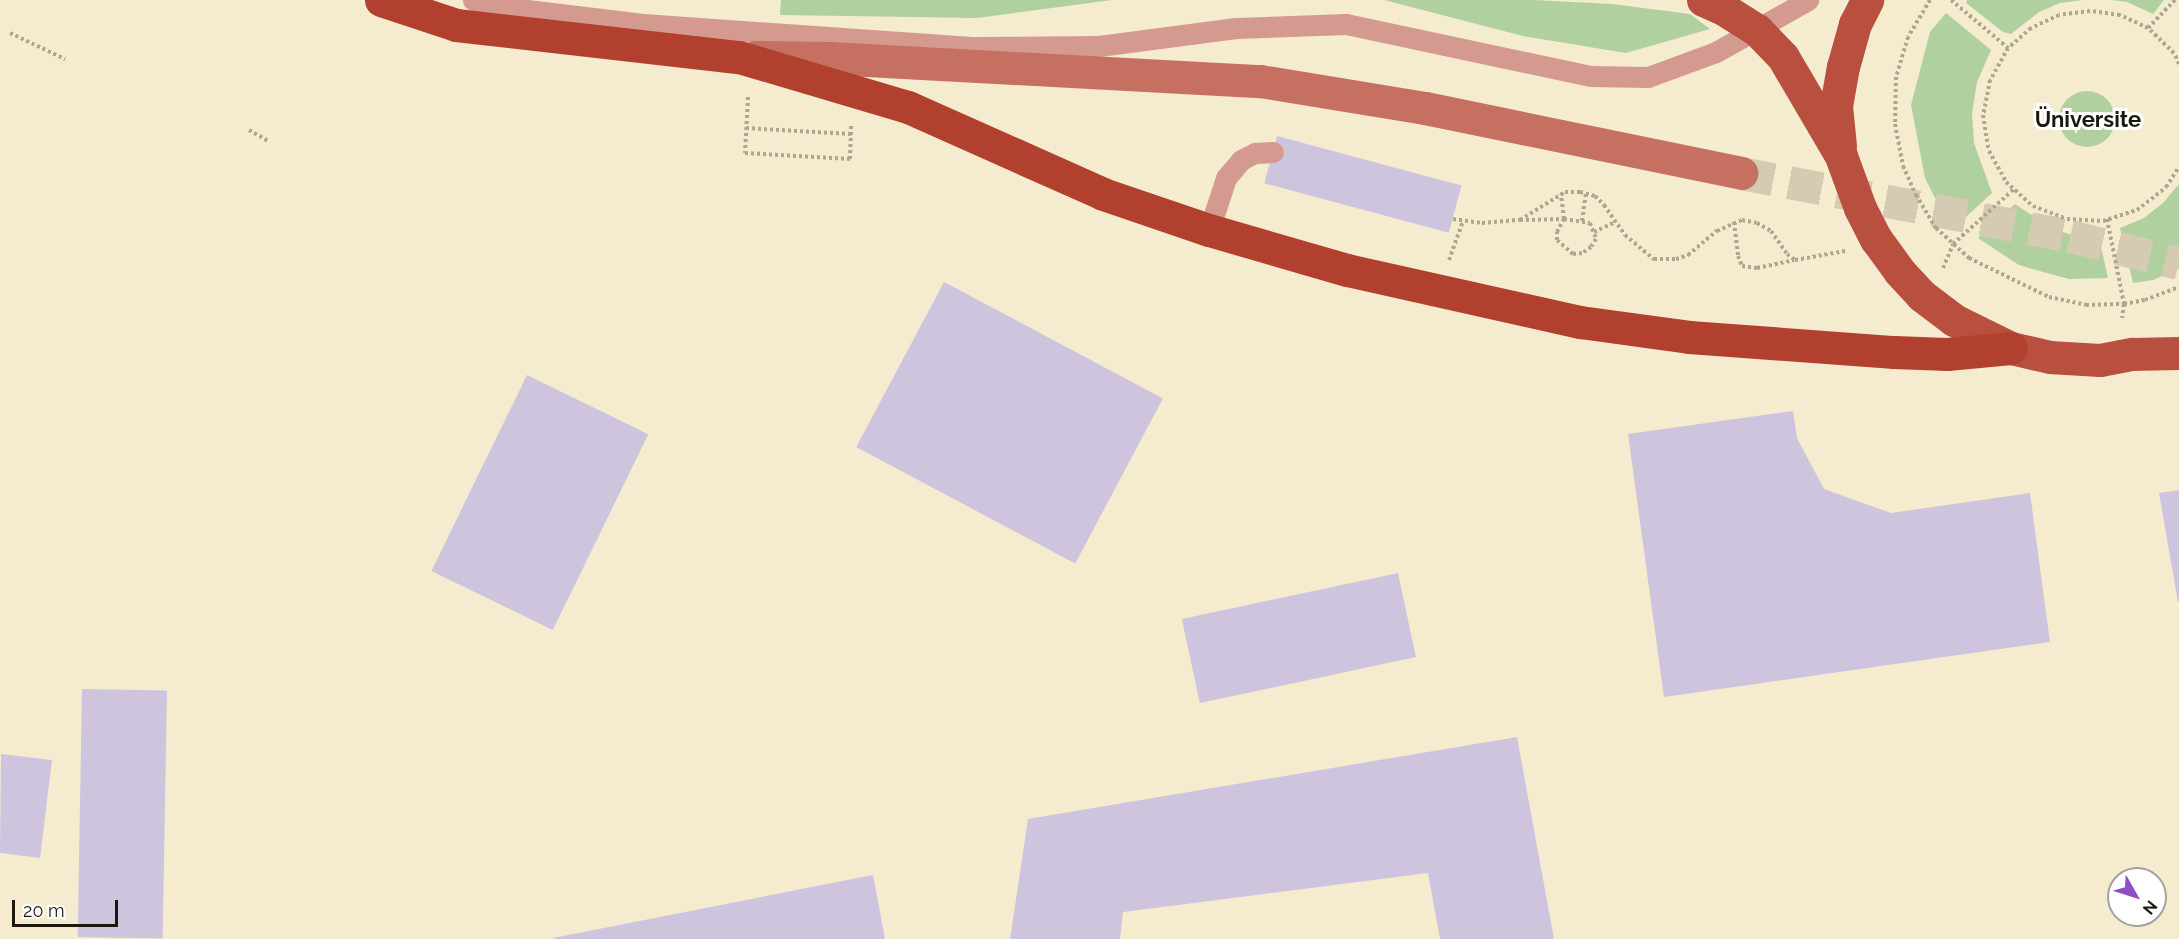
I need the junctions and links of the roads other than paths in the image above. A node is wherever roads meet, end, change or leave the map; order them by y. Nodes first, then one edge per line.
1 (381, 0) edge
2 (473, 0) edge
3 (1703, 0) edge
4 (1808, 0) edge
5 (1867, 0) edge
6 (1757, 30) junction
7 (739, 57) junction
8 (1273, 152) dead end
9 (1841, 156) junction
10 (1741, 173) tunnel mouth
11 (1209, 230) junction
12 (2179, 337) edge
13 (2012, 348) junction
14 (2179, 353) edge
15 (2132, 354) junction

1 - 7 highway
2 - 6 lane
3 - 6 main road
4 - 6 lane
5 - 9 main road
6 - 9 main road
7 - 10 main road
7 - 11 highway
8 - 11 lane
9 - 13 main road
11 - 13 highway
12 - 15 main road
13 - 15 main road
14 - 15 main road

